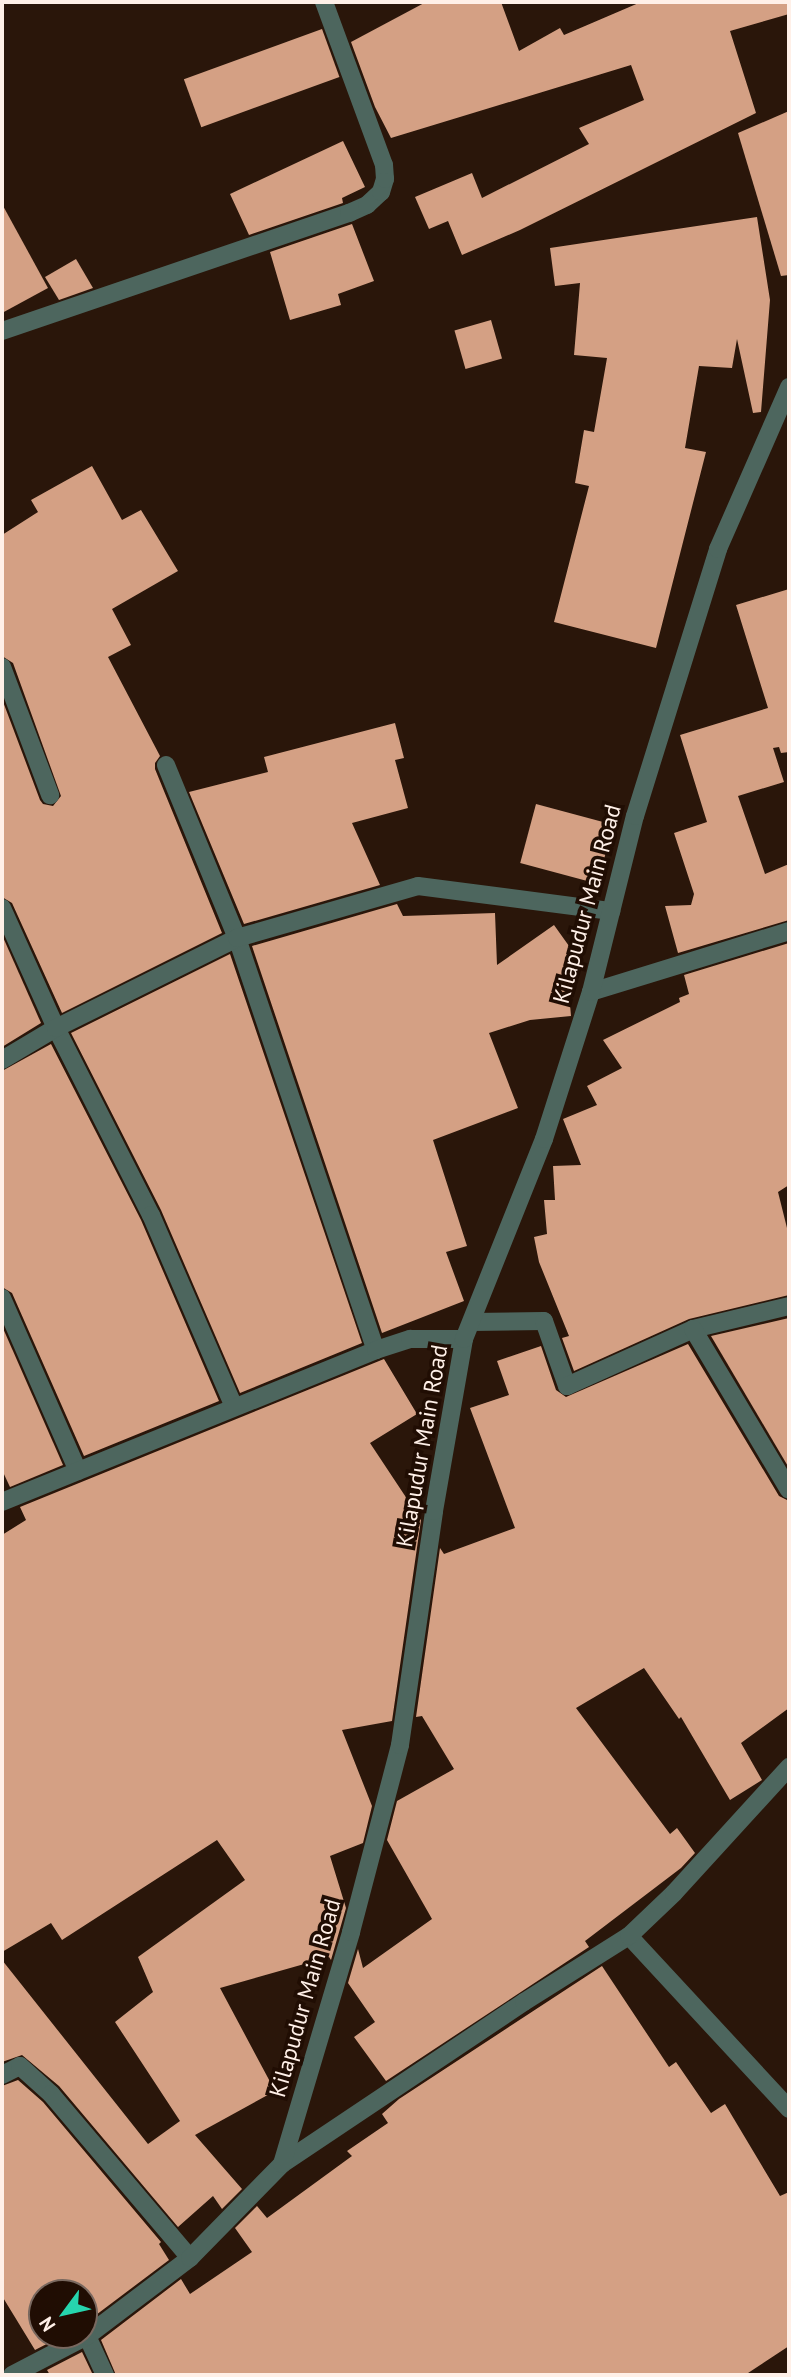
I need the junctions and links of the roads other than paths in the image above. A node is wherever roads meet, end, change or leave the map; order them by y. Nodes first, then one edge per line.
1 (324, 2) edge
2 (2, 331) edge
3 (789, 387) edge
4 (2, 667) edge
5 (166, 765) dead end
6 (50, 795) dead end
7 (2, 908) edge
8 (611, 911) junction
9 (789, 931) edge
10 (237, 938) junction
11 (592, 992) junction
12 (56, 1028) junction
13 (2, 1060) edge
14 (2, 1298) edge
15 (789, 1306) edge
16 (472, 1322) junction
17 (693, 1329) junction
18 (464, 1339) junction
19 (376, 1350) junction
20 (234, 1407) junction
21 (78, 1471) junction
22 (789, 1490) edge
23 (2, 1502) edge
24 (789, 1766) edge
25 (629, 1937) junction
26 (2, 2075) edge
27 (789, 2109) edge
28 (282, 2164) junction
29 (190, 2258) junction
30 (98, 2328) edge
31 (62, 2349) edge
32 (93, 2349) edge
33 (12, 2375) edge
34 (105, 2375) edge

1 - 2 street
3 - 8 street, Kilapudur Main Road
4 - 6 street
5 - 10 street
7 - 12 street
8 - 10 street
8 - 11 street, Kilapudur Main Road
9 - 11 street
10 - 12 street
10 - 19 street
11 - 16 street, Kilapudur Main Road
12 - 13 street
12 - 20 street
14 - 21 street
15 - 17 street
16 - 17 street
16 - 18 street, Kilapudur Main Road
17 - 22 street
18 - 19 street
18 - 28 street, Kilapudur Main Road
19 - 20 street
20 - 21 street
21 - 23 street
24 - 25 street
25 - 27 street
25 - 28 street
26 - 29 street
28 - 29 street, Kilapudur Main Road
29 - 30 street, Kilapudur Main Road
31 - 33 street, Kilapudur Main Road
32 - 34 street

